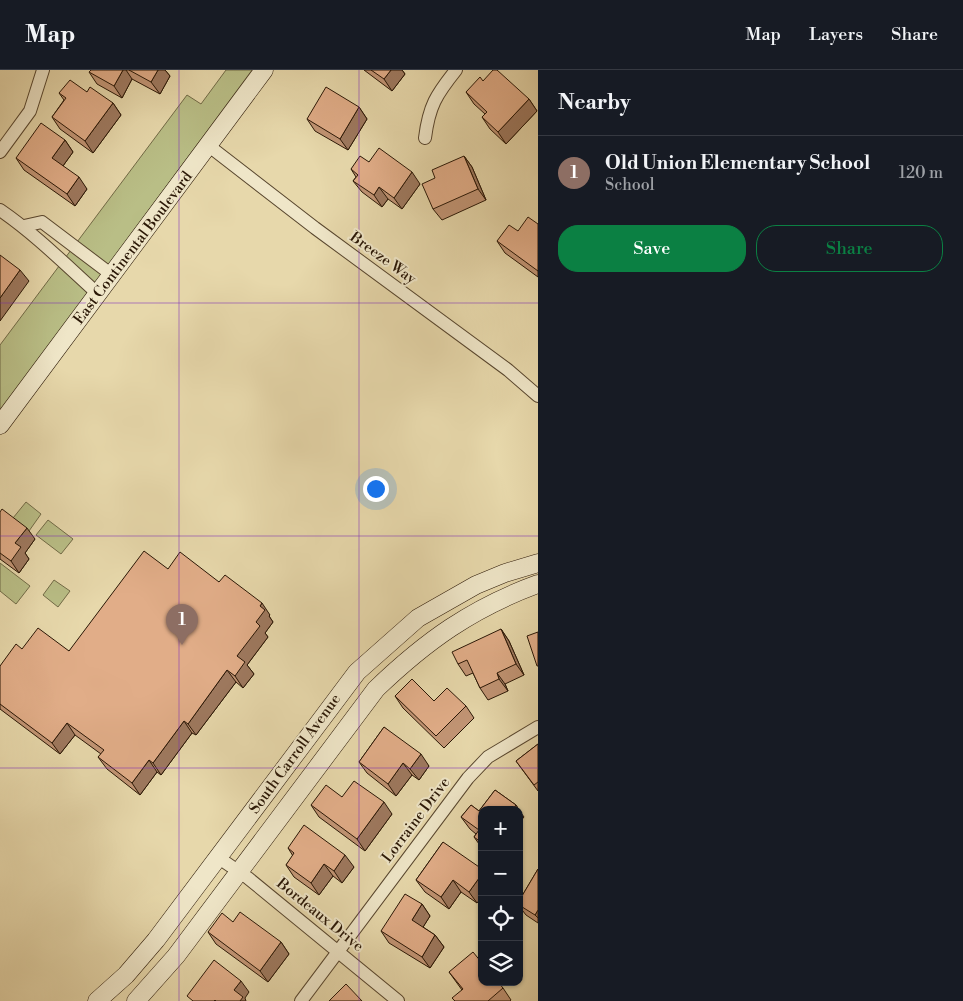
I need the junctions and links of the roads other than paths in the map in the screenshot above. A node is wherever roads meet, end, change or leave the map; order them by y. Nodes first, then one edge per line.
1 (43, 70) edge
2 (264, 70) edge
3 (456, 70) edge
4 (425, 138) dead end
5 (209, 146) junction
6 (0, 152) edge
7 (0, 210) edge
8 (24, 226) junction
9 (112, 275) junction
10 (98, 294) junction
11 (538, 396) edge
12 (0, 425) edge
13 (538, 563) edge
14 (538, 584) edge
15 (538, 727) edge
16 (219, 858) junction
17 (238, 871) junction
18 (339, 952) junction
19 (97, 1001) edge
20 (136, 1001) edge
21 (301, 1001) edge
22 (398, 1001) edge

1 - 6 street
2 - 5 main road, East Continental Boulevard
3 - 4 street
5 - 9 main road, East Continental Boulevard
5 - 11 street, Breeze Way
7 - 8 street
8 - 9 street
8 - 10 street
9 - 10 main road, East Continental Boulevard
10 - 12 main road, East Continental Boulevard
13 - 16 main road, South Carroll Avenue
14 - 17 main road, South Carroll Avenue
15 - 18 street, Lorraine Drive
16 - 17 street, Bordeaux Drive
16 - 19 main road, South Carroll Avenue
17 - 18 street, Bordeaux Drive
17 - 20 main road, South Carroll Avenue
18 - 21 street, Lorraine Drive
18 - 22 street, Bordeaux Drive

